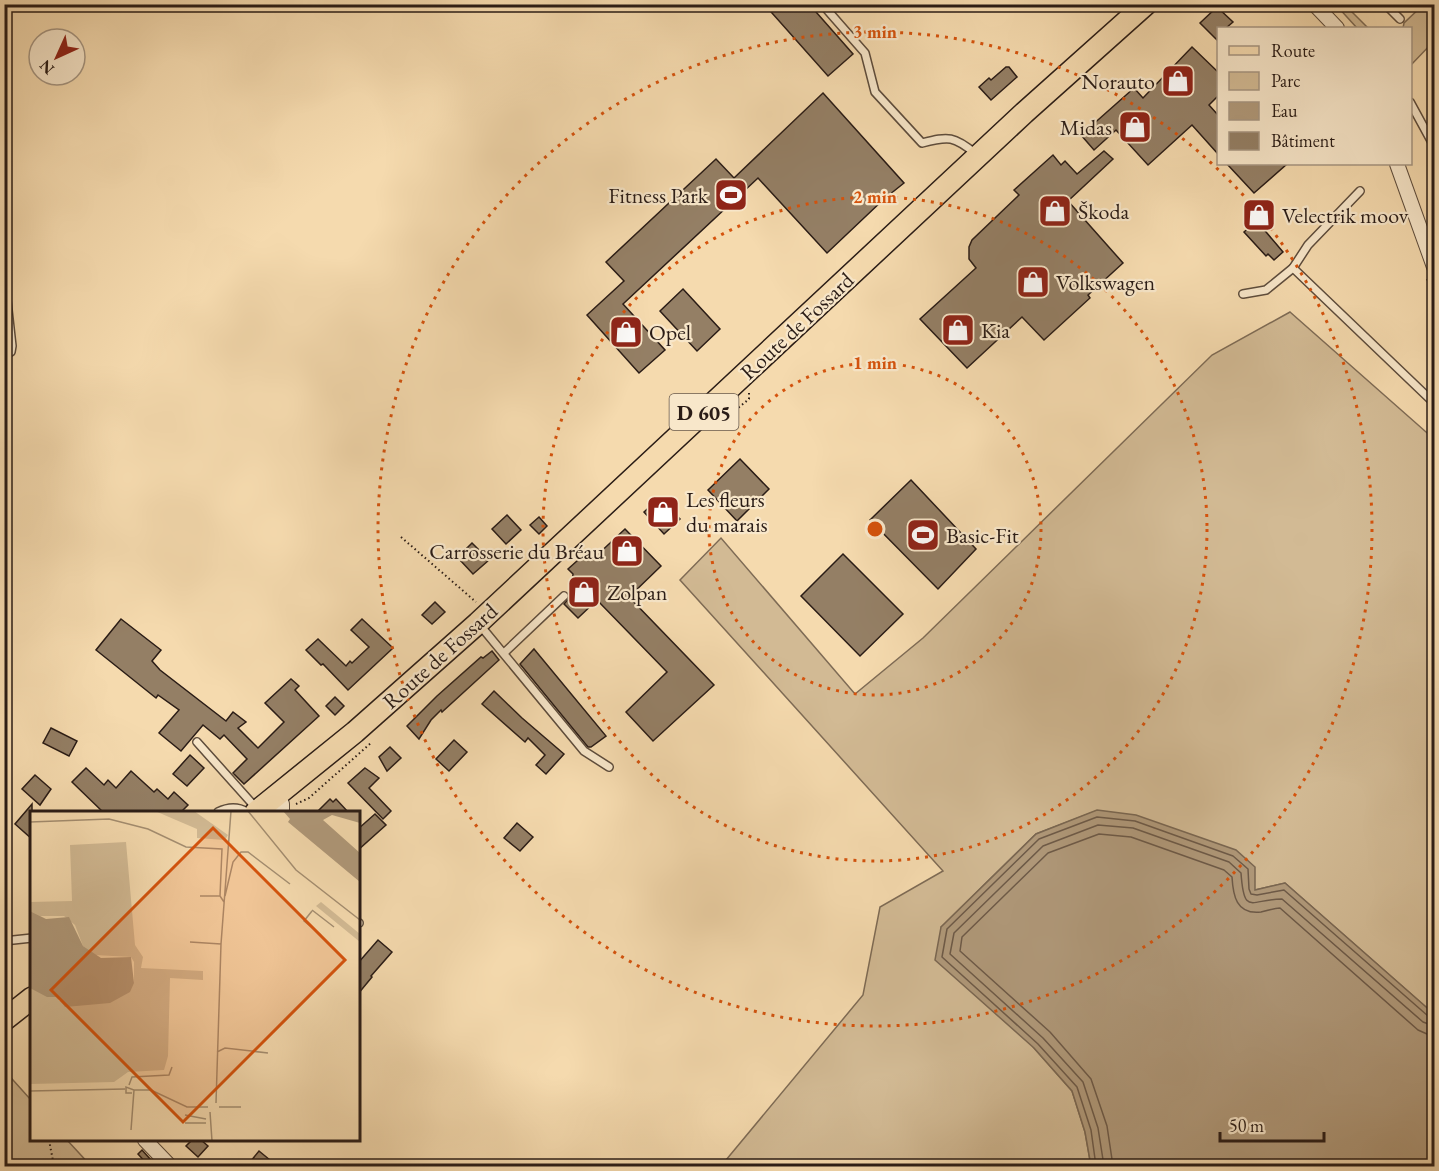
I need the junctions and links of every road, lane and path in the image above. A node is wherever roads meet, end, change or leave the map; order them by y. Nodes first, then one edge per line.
1 (822, 4) edge
2 (1146, 4) edge
3 (1314, 4) edge
4 (1385, 4) edge
5 (1400, 20) dead end
6 (1336, 27) edge
7 (1412, 106) edge
8 (1434, 146) edge
9 (979, 156) junction
10 (1397, 165) edge
11 (1360, 190) dead end
12 (1434, 267) edge
13 (1293, 268) junction
14 (4, 274) edge
15 (1243, 294) dead end
16 (4, 355) edge
17 (1434, 403) edge
18 (401, 537) dead end
19 (564, 596) dead end
20 (483, 617) junction
21 (504, 653) junction
22 (197, 742) dead end
23 (609, 767) dead end
24 (279, 804) edge
25 (222, 811) edge
26 (250, 811) edge
27 (253, 811) edge
28 (257, 811) edge
29 (30, 938) edge
30 (4, 941) edge
31 (30, 1000) edge
32 (4, 1020) edge
33 (50, 1141) edge
34 (146, 1141) edge
35 (54, 1167) edge
36 (170, 1167) edge

1 - 9 lane
2 - 9 main road, Route de Fossard / D 605
3 - 6 street
4 - 5 lane
7 - 8 lane
9 - 20 main road, Route de Fossard / D 605
10 - 12 street
11 - 13 lane
13 - 15 lane
13 - 17 lane
14 - 16 lane
18 - 20 path
19 - 21 lane
20 - 21 lane
20 - 24 main road, Route de Fossard / D 605
21 - 23 lane
22 - 27 lane
24 - 28 main road, Route de Fossard / D 605
25 - 26 lane
29 - 30 lane
31 - 32 main road
33 - 35 path
34 - 36 street

